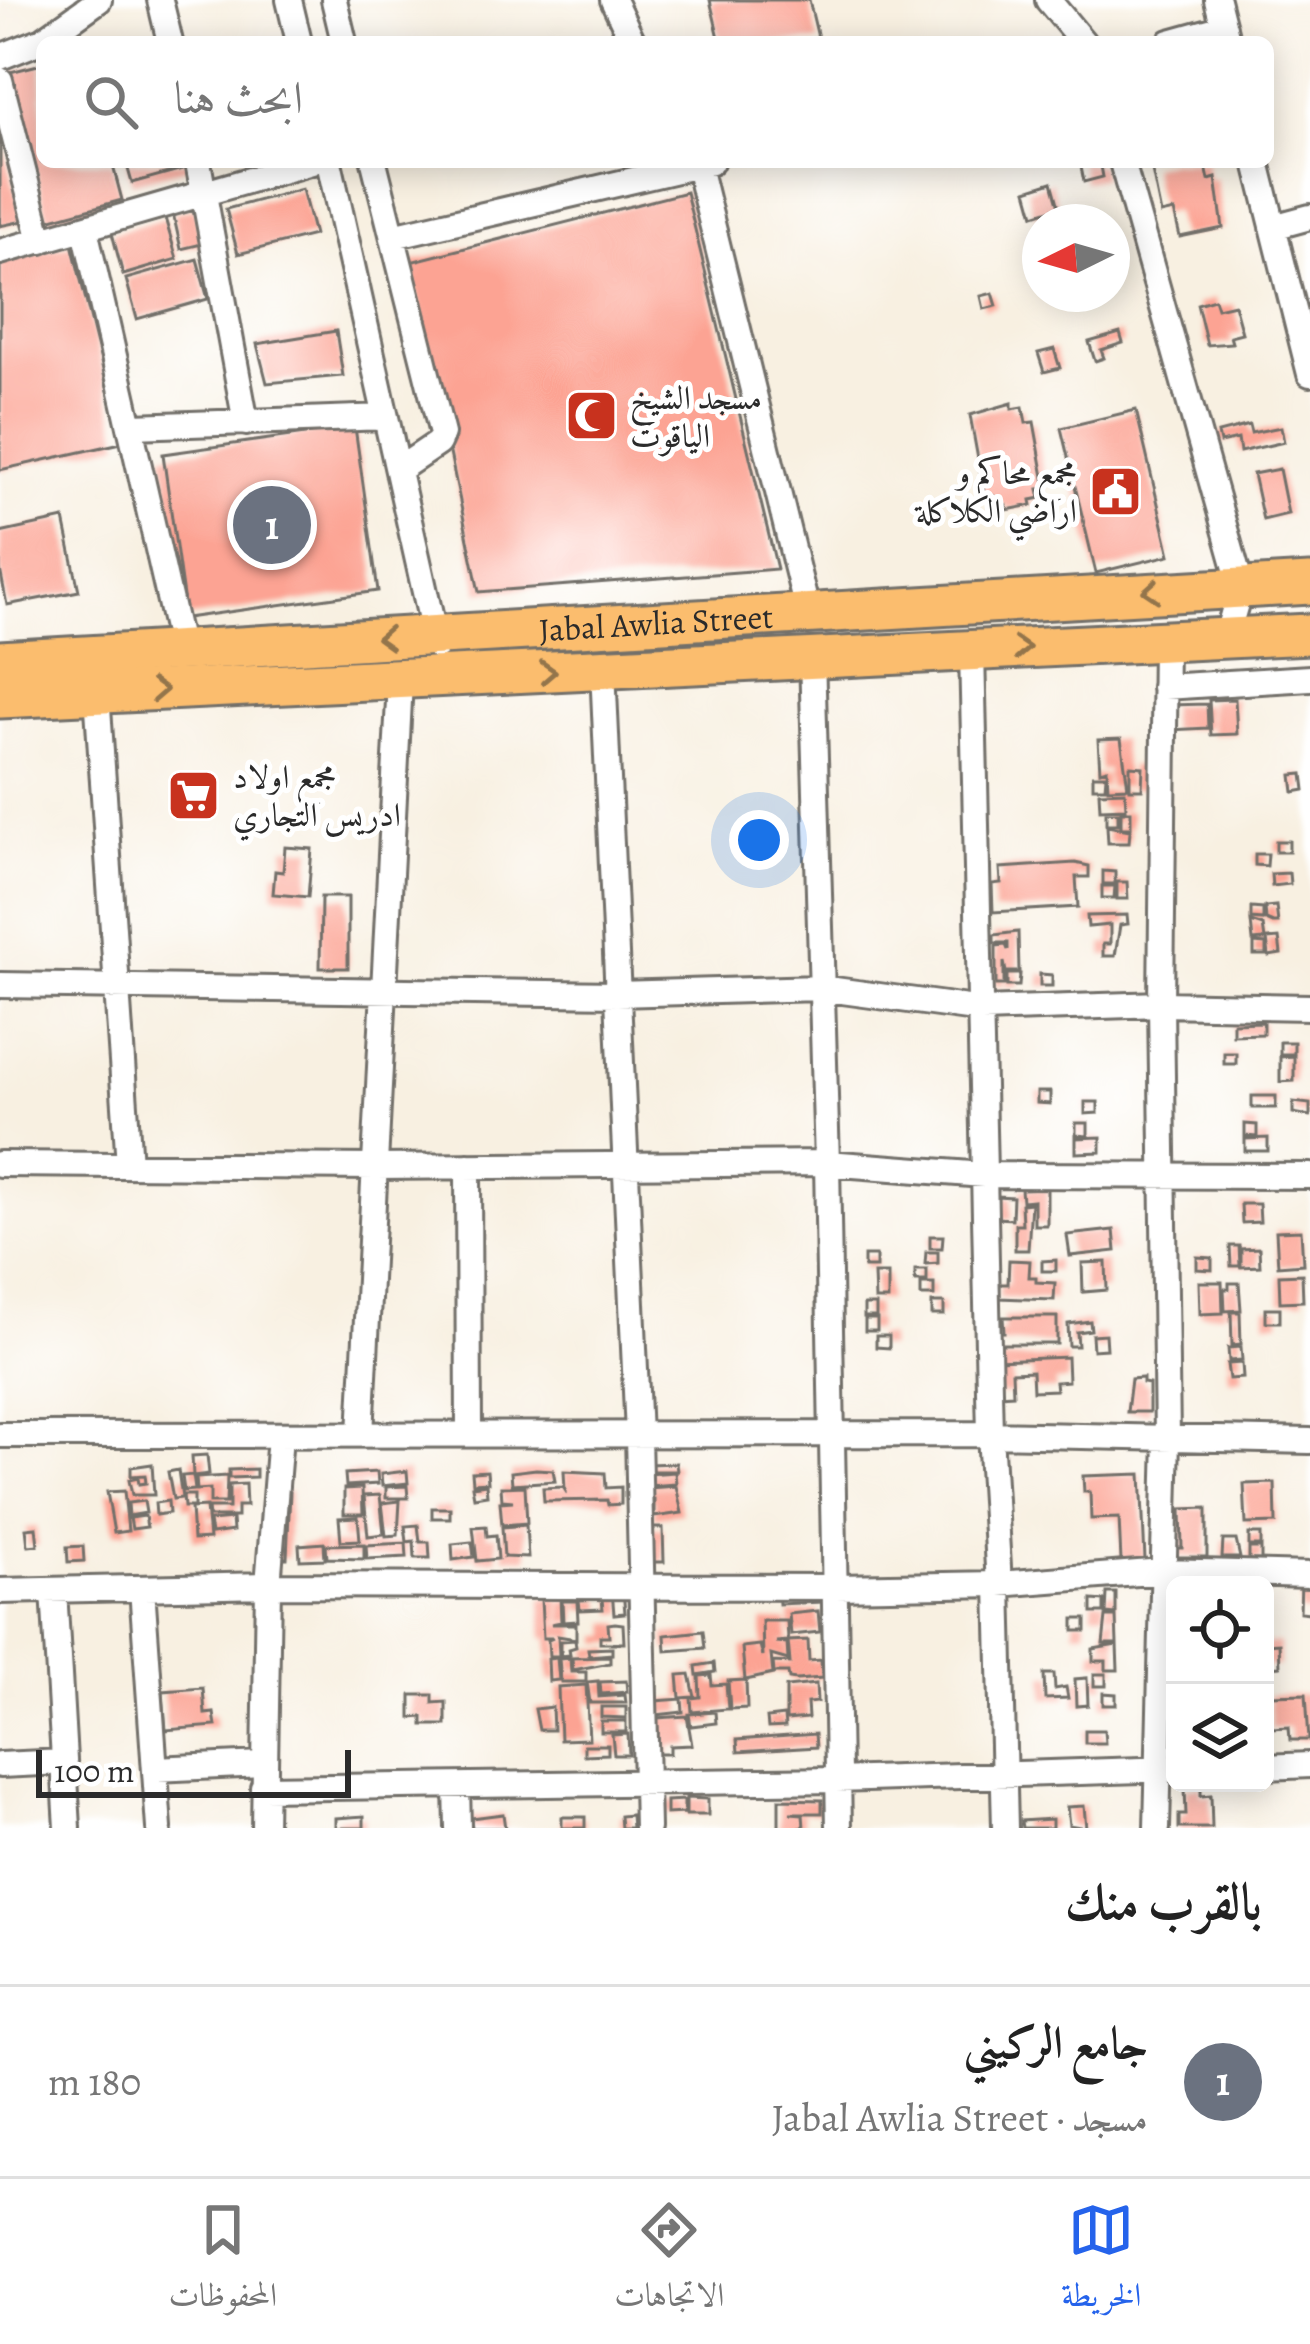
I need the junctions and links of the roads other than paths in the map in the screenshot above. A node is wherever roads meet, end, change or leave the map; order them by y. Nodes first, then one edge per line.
1 (99, 0) edge
2 (160, 0) edge
3 (289, 0) edge
4 (334, 0) edge
5 (613, 0) edge
6 (1048, 0) edge
7 (1217, 0) edge
8 (1226, 34) edge
9 (49, 36) edge
10 (169, 36) edge
11 (298, 36) edge
12 (343, 36) edge
13 (630, 36) edge
14 (1077, 36) edge
15 (36, 43) edge
16 (0, 57) edge
17 (0, 80) edge
18 (200, 168) edge
19 (292, 168) edge
20 (330, 168) edge
21 (376, 168) edge
22 (681, 168) edge
23 (703, 168) edge
24 (1124, 168) edge
25 (1258, 168) edge
26 (206, 194) junction
27 (1310, 217) edge
28 (1273, 227) junction
29 (85, 229) junction
30 (393, 236) junction
31 (41, 241) junction
32 (0, 252) edge
33 (1310, 374) edge
34 (386, 417) junction
35 (246, 423) junction
36 (133, 426) junction
37 (398, 470) junction
38 (1310, 584) edge
39 (1241, 586) junction
40 (808, 614) junction
41 (1310, 634) edge
42 (435, 635) junction
43 (1226, 638) junction
44 (1165, 642) junction
45 (181, 650) junction
46 (972, 651) junction
47 (812, 657) junction
48 (0, 660) edge
49 (603, 669) junction
50 (443, 678) junction
51 (1310, 678) edge
52 (400, 681) junction
53 (1164, 686) junction
54 (97, 692) junction
55 (0, 698) edge
56 (0, 985) edge
57 (116, 988) junction
58 (820, 988) junction
59 (387, 991) junction
60 (617, 994) junction
61 (1161, 1004) junction
62 (1310, 1006) edge
63 (982, 1010) junction
64 (827, 1162) junction
65 (0, 1164) edge
66 (129, 1165) junction
67 (627, 1165) junction
68 (468, 1166) junction
69 (376, 1167) junction
70 (984, 1175) junction
71 (1310, 1176) edge
72 (1164, 1177) junction
73 (361, 1434) junction
74 (990, 1434) junction
75 (0, 1435) edge
76 (469, 1435) junction
77 (638, 1435) junction
78 (280, 1436) junction
79 (830, 1437) junction
80 (1167, 1438) junction
81 (1310, 1441) edge
82 (1162, 1571) junction
83 (1310, 1575) edge
84 (640, 1583) junction
85 (999, 1584) junction
86 (268, 1585) junction
87 (836, 1587) junction
88 (142, 1588) junction
89 (53, 1589) junction
90 (0, 1592) edge
91 (1166, 1729) edge
92 (64, 1762) junction
93 (0, 1765) edge
94 (1310, 1765) edge
95 (1274, 1766) edge
96 (155, 1769) junction
97 (1166, 1769) edge
98 (1003, 1774) junction
99 (1166, 1775) edge
100 (263, 1776) junction
101 (836, 1780) junction
102 (644, 1783) junction
103 (457, 1786) junction
104 (68, 1828) edge
105 (159, 1828) edge
106 (264, 1828) edge
107 (458, 1828) edge
108 (646, 1828) edge
109 (839, 1828) edge
110 (1005, 1828) edge
111 (1157, 1828) edge

1 - 9 street
2 - 10 street
3 - 11 street
4 - 12 street
5 - 13 street
6 - 14 street
7 - 8 street
15 - 16 street
17 - 31 street
18 - 26 street
19 - 26 street
20 - 34 street
21 - 30 street
22 - 30 street
23 - 40 street
24 - 39 street
25 - 28 street
26 - 29 street
26 - 35 street
27 - 28 street
28 - 33 street
29 - 31 street
29 - 36 street
30 - 37 street
31 - 32 street
34 - 35 street
34 - 37 street
35 - 36 street
36 - 45 street
37 - 42 street
38 - 39 main road, Jabal Awlia Street
39 -> 40 main road, Jabal Awlia Street
39 - 43 street
40 - 42 main road, Jabal Awlia Street
41 - 43 main road, Jabal Awlia Street
42 -> 45 main road, Jabal Awlia Street
42 - 50 street
43 - 44 main road, Jabal Awlia Street
46 -> 44 main road, Jabal Awlia Street
44 - 53 street
45 - 48 main road, Jabal Awlia Street
46 - 47 main road, Jabal Awlia Street
46 - 63 street
47 - 49 main road, Jabal Awlia Street
47 - 58 street
50 -> 49 main road, Jabal Awlia Street
49 - 60 street
50 - 52 main road, Jabal Awlia Street
51 - 53 street
54 -> 52 main road, Jabal Awlia Street
52 - 59 street
53 - 61 street
54 - 55 main road, Jabal Awlia Street
54 - 57 street
56 - 57 street
57 - 59 street
57 - 66 street
58 - 60 street
58 - 63 street
58 - 64 street
59 - 60 street
59 - 69 street
60 - 67 street
61 - 62 street
61 - 63 street
61 - 72 street
63 - 70 street
64 - 67 street
64 - 70 street
64 - 79 street
65 - 66 street
66 - 69 street
67 - 68 street
67 - 77 street
68 - 69 street
68 - 76 street
69 - 73 street
70 - 72 street
70 - 74 street
71 - 72 street
72 - 80 street
73 - 76 street
73 - 78 street
74 - 79 street
74 - 80 street
74 - 85 street
75 - 78 street
76 - 77 street
77 - 79 street
77 - 84 street
78 - 86 street
79 - 87 street
80 - 81 street
80 - 82 street
82 - 83 street
82 - 85 street
82 - 91 street
84 - 86 street
84 - 87 street
84 - 102 street
85 - 87 street
85 - 98 street
86 - 88 street
86 - 100 street
87 - 101 street
88 - 89 street
88 - 96 street
89 - 90 street
89 - 92 street
92 - 93 street
92 - 104 street
94 - 95 street
96 - 100 street
96 - 105 street
97 - 98 street
98 - 101 street
98 - 110 street
99 - 111 street
100 - 103 street
100 - 106 street
101 - 102 street
101 - 109 street
102 - 103 street
102 - 108 street
103 - 107 street

